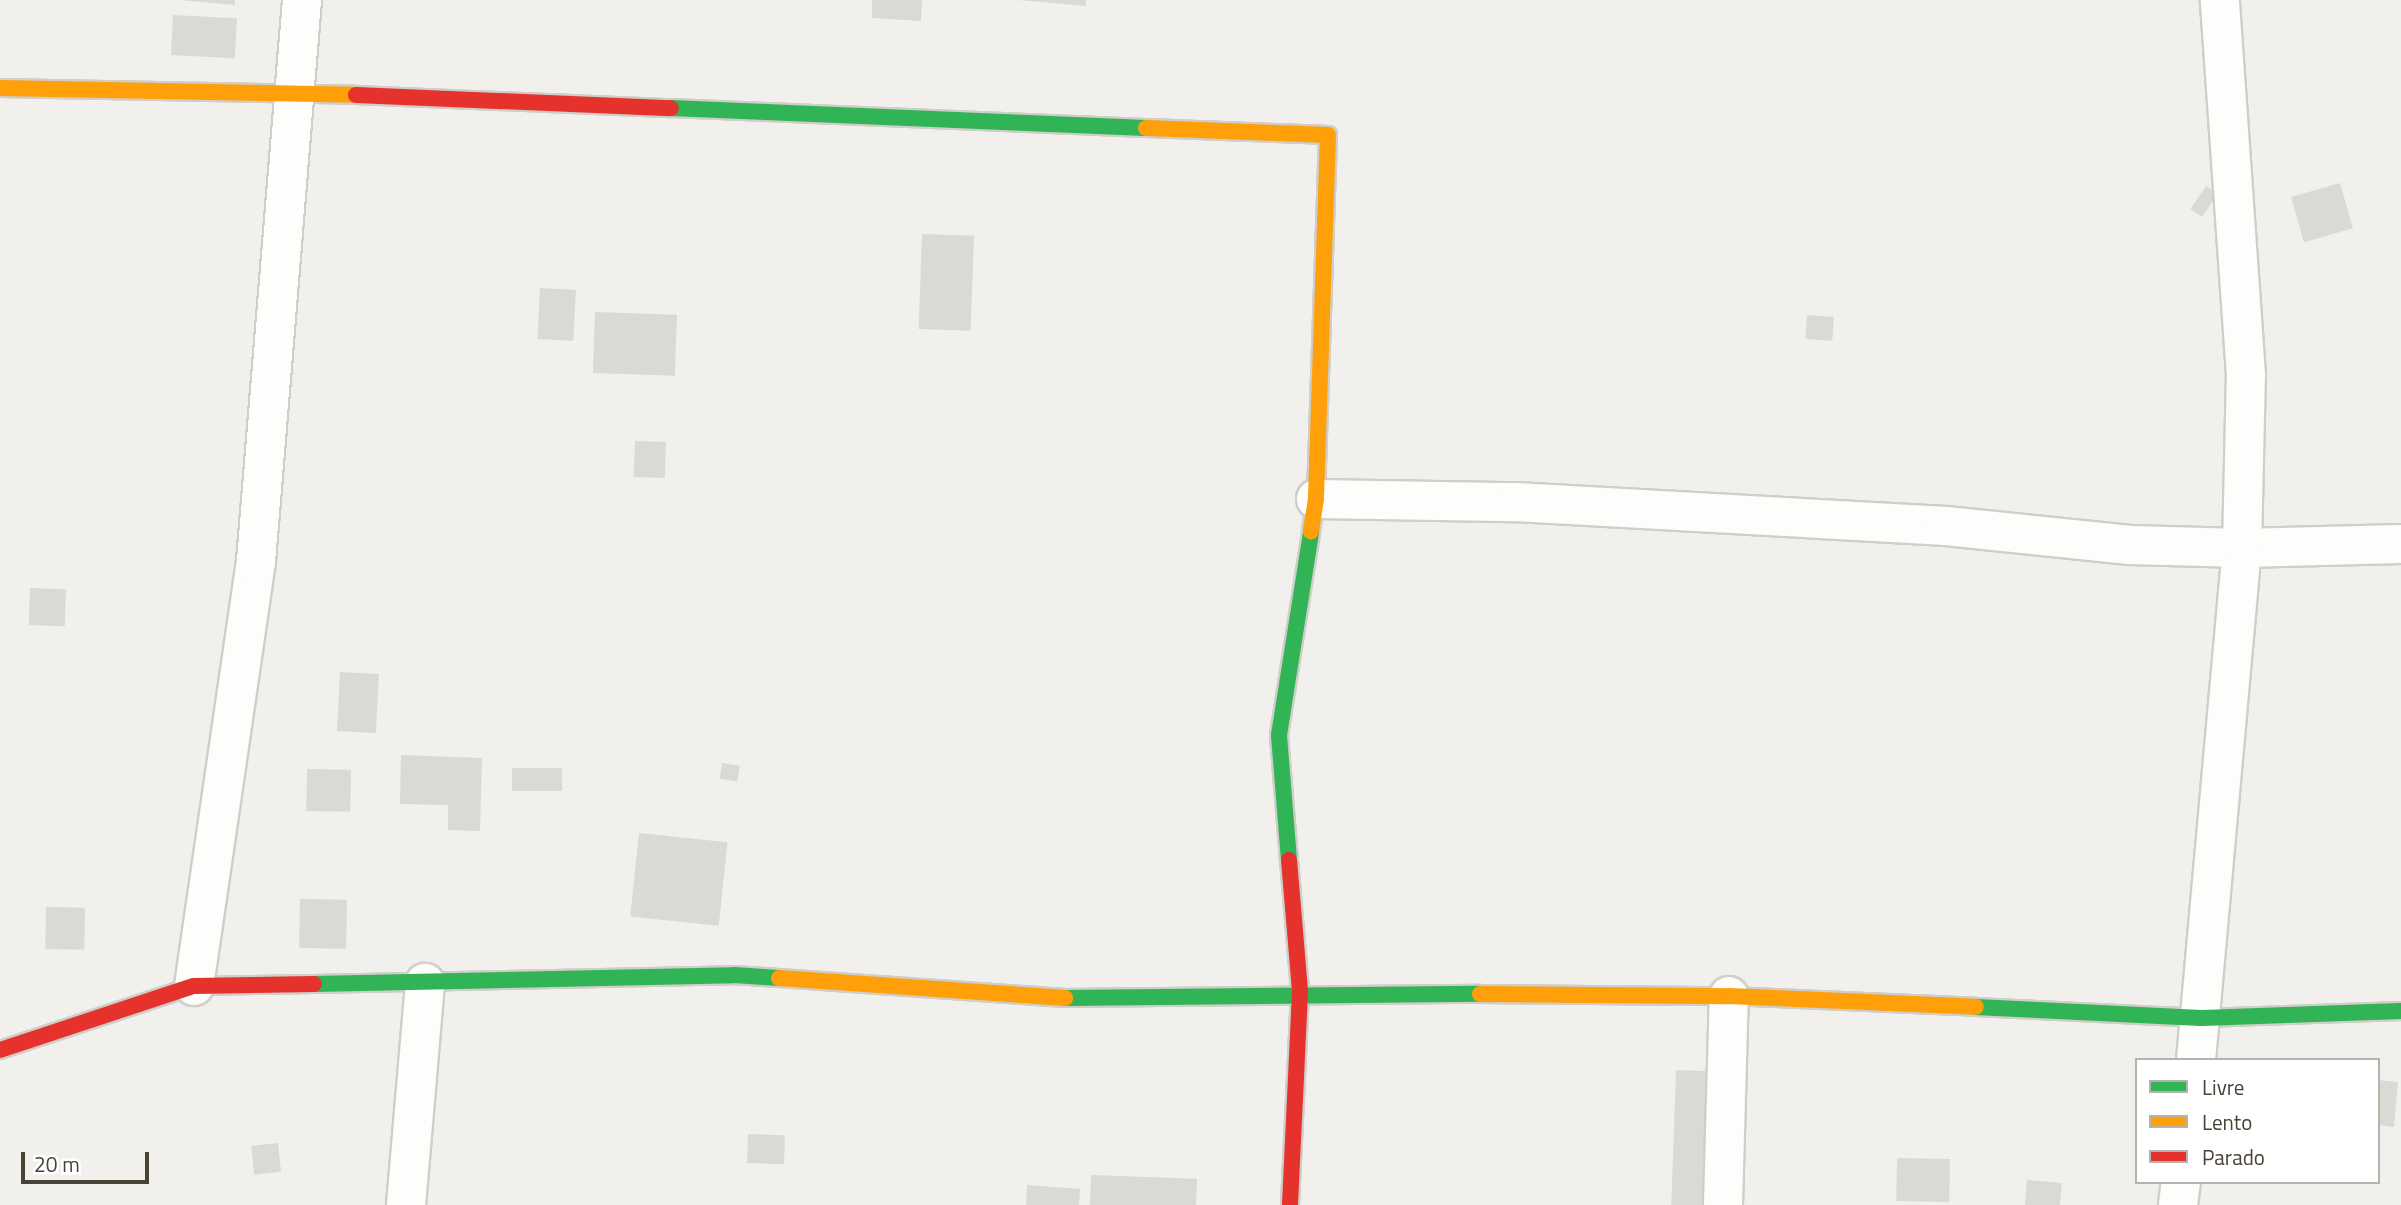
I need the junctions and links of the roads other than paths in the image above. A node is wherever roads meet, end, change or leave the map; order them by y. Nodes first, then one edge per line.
1 (302, 0) edge
2 (2220, 0) edge
3 (0, 88) edge
4 (297, 93) junction
5 (1315, 499) junction
6 (2401, 544) edge
7 (2242, 548) junction
8 (425, 983) junction
9 (194, 986) junction
10 (1300, 992) junction
11 (1729, 996) junction
12 (2401, 1011) edge
13 (2201, 1017) junction
14 (0, 1050) edge
15 (2196, 1058) edge
16 (2181, 1184) edge
17 (406, 1205) edge
18 (1290, 1205) edge
19 (1723, 1205) edge
20 (2178, 1205) edge

1 - 4 street
2 - 7 street
3 - 4 street
4 - 5 street
4 - 9 street
5 - 7 street
5 - 10 street
6 - 7 street
7 - 13 street
8 - 9 street
8 - 10 street
8 - 17 street
9 - 14 street
10 - 11 street
10 - 18 street
11 - 13 street
11 - 19 street
12 - 13 street
13 - 15 street
16 - 20 street

